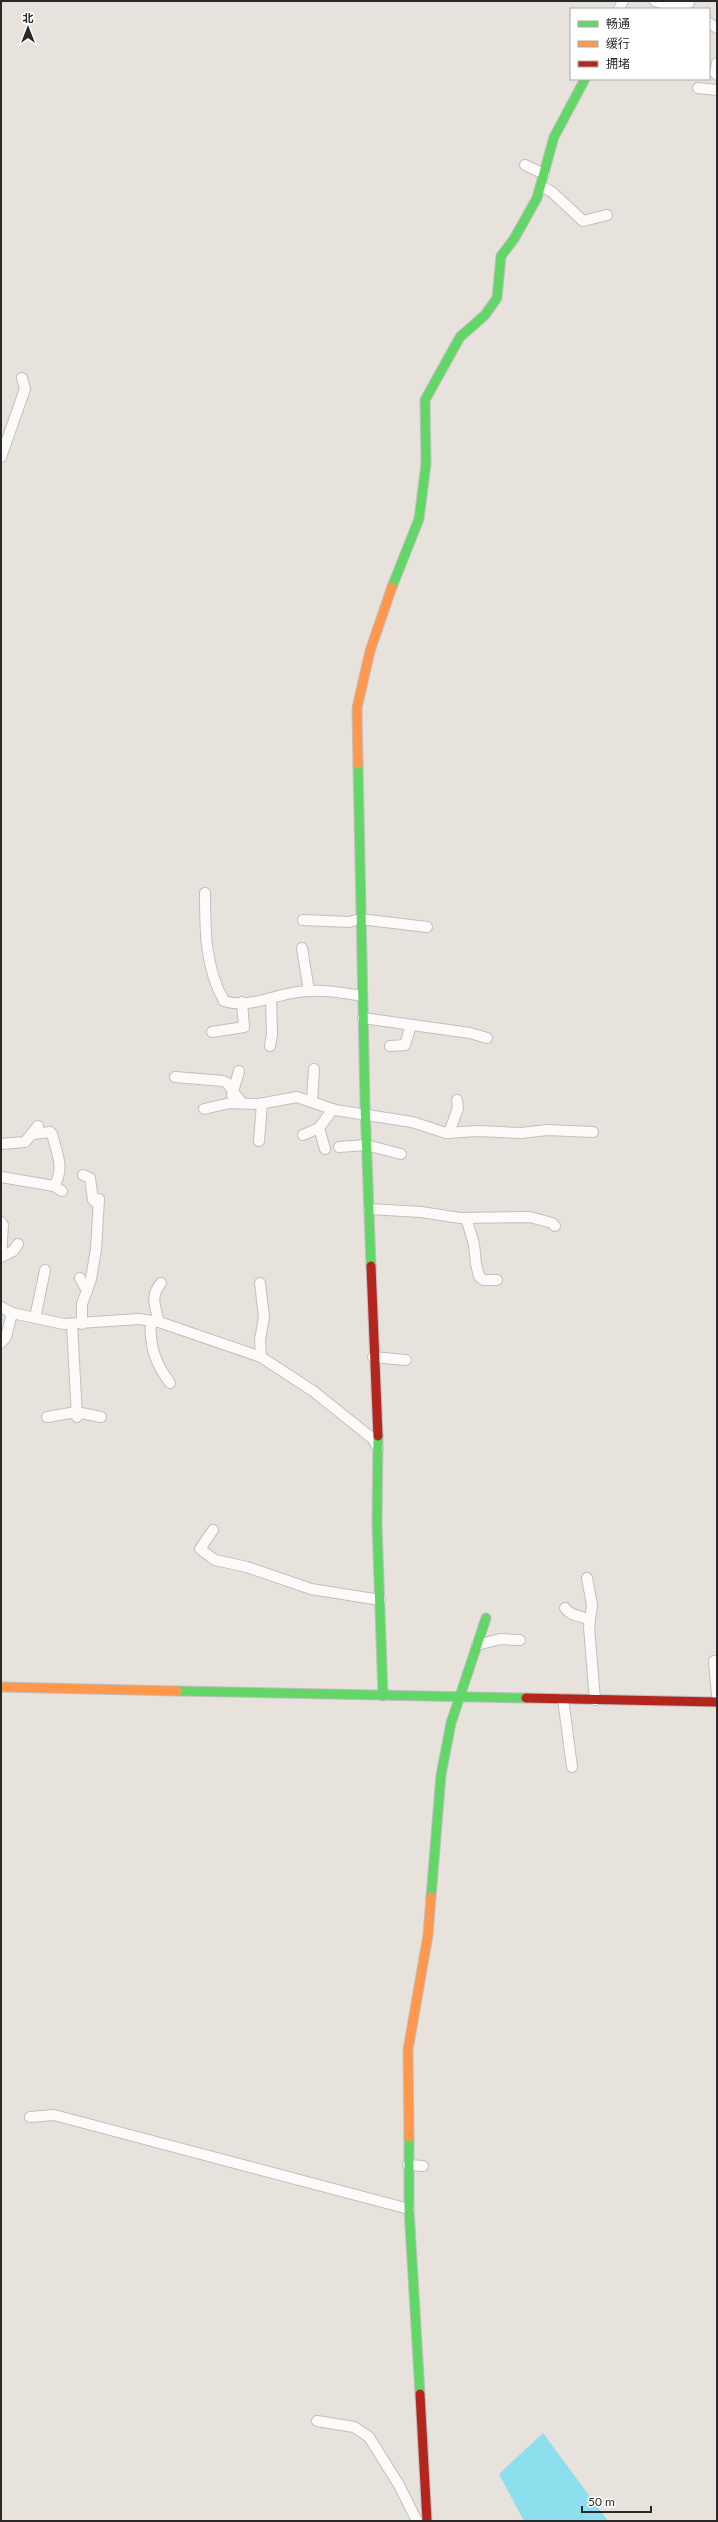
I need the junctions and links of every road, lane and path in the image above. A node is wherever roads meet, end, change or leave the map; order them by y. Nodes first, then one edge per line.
1 (655, 1) edge
2 (690, 4) edge
3 (717, 63) edge
4 (717, 75) edge
5 (584, 80) edge
6 (698, 88) dead end
7 (717, 90) edge
8 (525, 165) dead end
9 (544, 174) junction
10 (541, 186) junction
11 (607, 215) dead end
12 (22, 378) dead end
13 (1, 457) edge
14 (205, 893) dead end
15 (360, 919) junction
16 (303, 920) dead end
17 (427, 927) dead end
18 (302, 948) dead end
19 (309, 991) junction
20 (362, 996) junction
21 (271, 998) junction
22 (242, 1002) junction
23 (363, 1018) junction
24 (411, 1025) junction
25 (212, 1032) dead end
26 (487, 1038) dead end
27 (270, 1046) dead end
28 (390, 1046) dead end
29 (314, 1068) dead end
30 (239, 1071) dead end
31 (174, 1077) dead end
32 (233, 1091) junction
33 (457, 1100) dead end
34 (312, 1101) junction
35 (230, 1102) junction
36 (241, 1102) junction
37 (262, 1104) junction
38 (204, 1109) dead end
39 (333, 1109) junction
40 (365, 1116) junction
41 (319, 1128) junction
42 (593, 1132) dead end
43 (449, 1133) junction
44 (303, 1135) dead end
45 (259, 1140) dead end
46 (1, 1144) edge
47 (366, 1145) junction
48 (339, 1147) dead end
49 (325, 1149) dead end
50 (401, 1154) dead end
51 (82, 1175) dead end
52 (1, 1177) edge
53 (369, 1209) junction
54 (466, 1218) junction
55 (1, 1222) edge
56 (555, 1226) dead end
57 (18, 1244) dead end
58 (1, 1256) edge
59 (45, 1270) dead end
60 (80, 1278) dead end
61 (497, 1280) dead end
62 (161, 1283) dead end
63 (260, 1283) dead end
64 (87, 1291) junction
65 (1, 1307) edge
66 (12, 1313) junction
67 (35, 1318) junction
68 (155, 1321) junction
69 (77, 1324) junction
70 (1, 1343) edge
71 (261, 1357) junction
72 (373, 1357) junction
73 (406, 1360) dead end
74 (170, 1383) dead end
75 (76, 1414) junction
76 (47, 1417) dead end
77 (101, 1417) dead end
78 (378, 1449) junction
79 (213, 1530) dead end
80 (587, 1578) dead end
81 (380, 1600) junction
82 (565, 1608) dead end
83 (486, 1618) dead end
84 (590, 1621) junction
85 (520, 1640) dead end
86 (477, 1645) junction
87 (714, 1661) dead end
88 (1, 1687) edge
89 (717, 1695) edge
90 (383, 1696) junction
91 (459, 1697) junction
92 (563, 1699) junction
93 (595, 1700) junction
94 (717, 1702) edge
95 (572, 1767) dead end
96 (30, 2117) dead end
97 (408, 2165) junction
98 (423, 2166) dead end
99 (410, 2209) junction
100 (317, 2421) dead end
101 (417, 2521) edge
102 (427, 2521) edge

1 - 2 street
3 - 4 street
5 - 9 street
6 - 7 street
8 - 9 street
9 - 10 street
10 - 11 street
10 - 15 street
12 - 13 street
14 - 22 street
15 - 16 street
15 - 17 street
15 - 20 street
18 - 19 street
19 - 20 street
19 - 21 street
20 - 23 street
21 - 22 street
21 - 27 street
22 - 25 street
23 - 24 street
23 - 40 street
24 - 26 street
24 - 28 street
29 - 34 street
30 - 32 street
31 - 32 street
32 - 35 street
32 - 36 street
33 - 43 street
34 - 37 street
34 - 39 street
35 - 36 street
35 - 38 street
36 - 37 street
37 - 45 street
39 - 40 street
39 - 41 street
40 - 43 street
40 - 47 street
41 - 44 street
41 - 49 street
42 - 43 street
46 - 52 street
47 - 48 street
47 - 50 street
47 - 53 street
51 - 64 street
53 - 54 street
53 - 72 street
54 - 56 street
54 - 61 street
55 - 58 street
57 - 58 street
59 - 67 street
60 - 64 street
62 - 68 street
63 - 71 street
64 - 69 street
65 - 66 street
66 - 67 street
66 - 70 street
67 - 69 street
68 - 69 street
68 - 71 street
68 - 74 street
69 - 75 street
71 - 78 street
72 - 73 street
72 - 78 street
75 - 76 street
75 - 77 street
78 - 81 street
79 - 81 street
80 - 84 street
81 - 90 street
82 - 84 street
83 - 86 street
84 - 93 street
85 - 86 street
86 - 91 street
87 - 89 street
88 - 90 street
90 - 91 street
91 - 92 street
91 - 97 street
92 - 93 street
92 - 95 street
93 - 94 street
96 - 99 street
97 - 98 street
97 - 99 street
99 - 102 street
100 - 101 street

